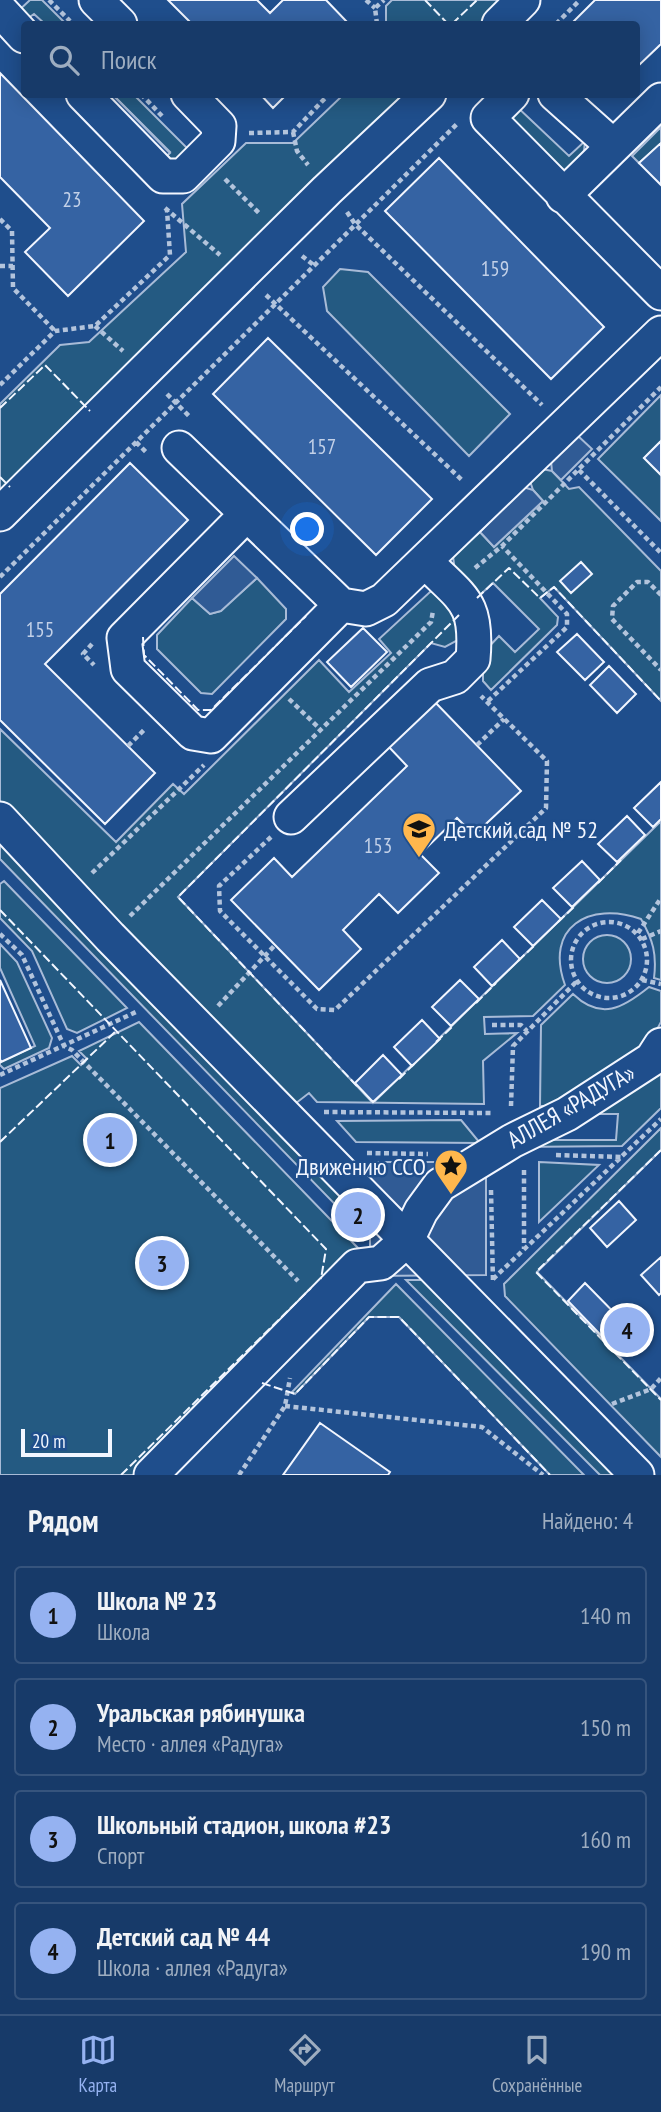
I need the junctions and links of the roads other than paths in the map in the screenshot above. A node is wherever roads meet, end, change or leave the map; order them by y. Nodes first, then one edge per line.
1 (96, 0) edge
2 (523, 0) edge
3 (0, 10) edge
4 (117, 21) edge
5 (502, 21) edge
6 (21, 33) edge
7 (87, 98) edge
8 (192, 98) edge
9 (425, 98) edge
10 (508, 98) edge
11 (559, 98) edge
12 (661, 100) edge
13 (612, 145) junction
14 (563, 196) junction
15 (661, 293) edge
16 (661, 333) edge
17 (179, 449) dead end
18 (0, 514) edge
19 (247, 514) junction
20 (432, 569) junction
21 (341, 605) junction
22 (291, 817) road end
23 (0, 819) edge
24 (661, 1045) edge
25 (407, 1240) junction
26 (151, 1475) edge
27 (637, 1475) edge

1 - 4 street
2 - 5 street
3 - 6 street
7 - 8 street
9 - 18 street
10 - 14 street
11 - 13 street
12 - 13 street
13 - 14 street
14 - 15 street
16 - 20 street
17 - 19 street
19 - 21 street
19 - 21 street
20 - 21 street
20 - 22 street
23 - 25 street
24 - 25 street, АЛЛЕЯ «РАДУГА»
25 - 26 street
25 - 27 street

